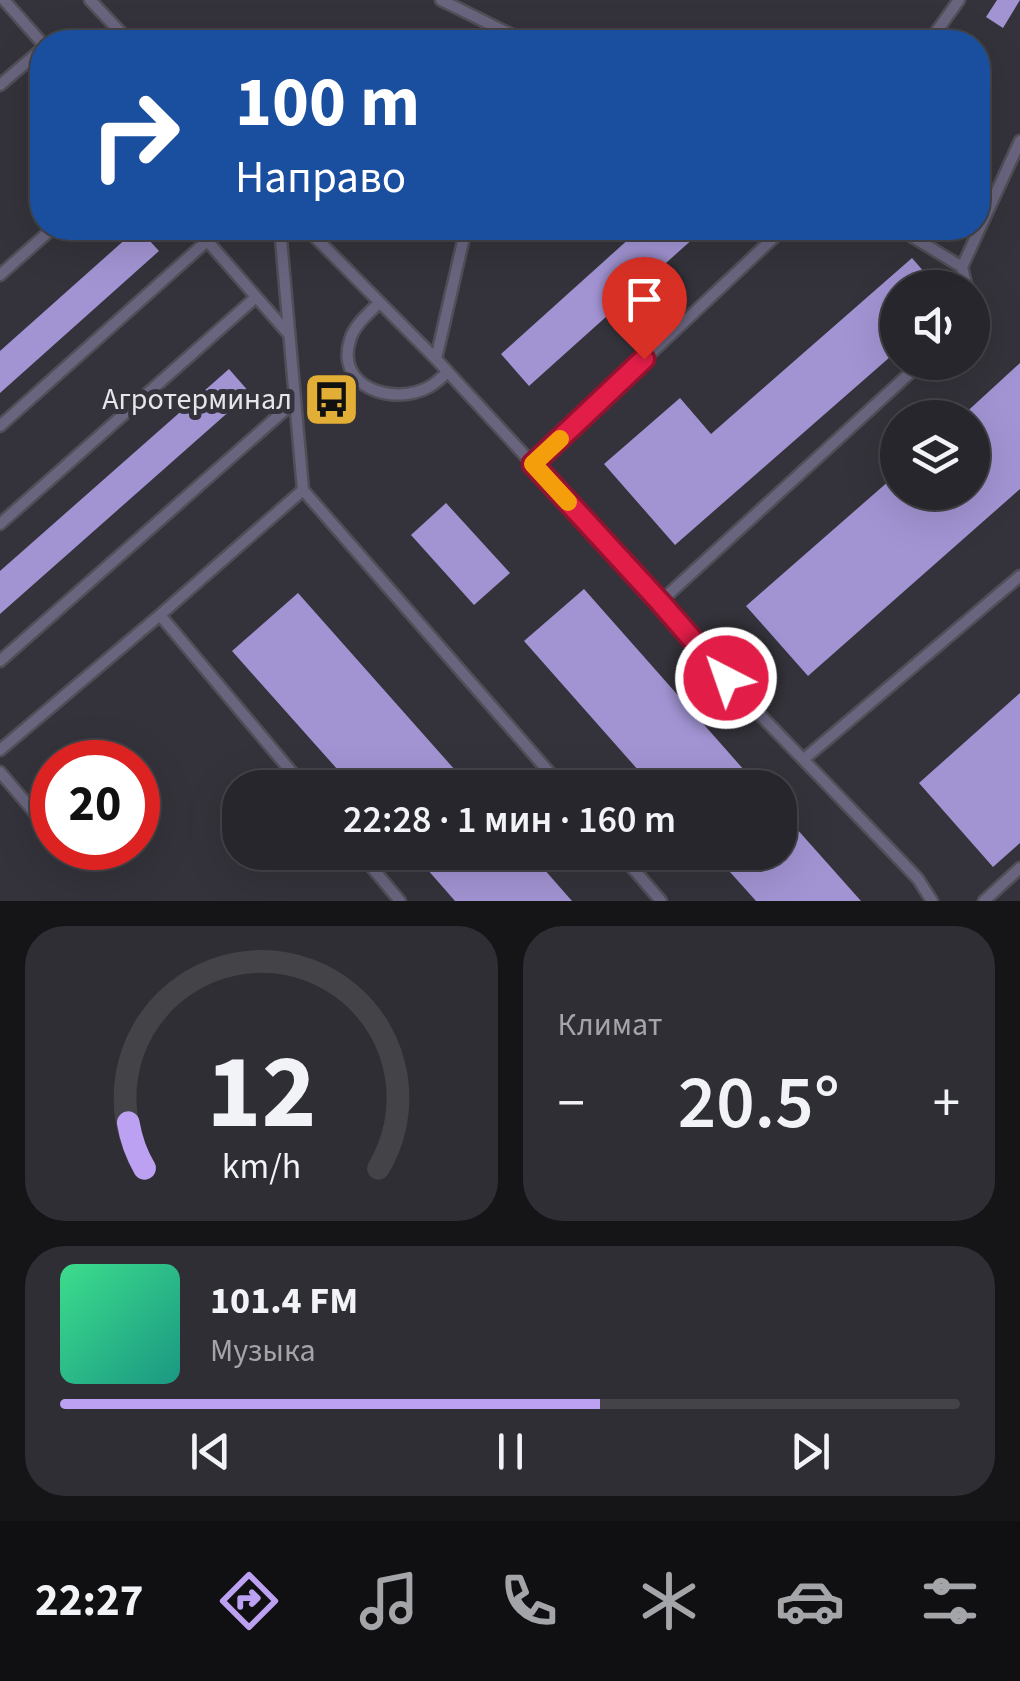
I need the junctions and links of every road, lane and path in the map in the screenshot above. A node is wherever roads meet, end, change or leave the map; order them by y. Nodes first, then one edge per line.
1 (4, 0) edge
2 (90, 0) edge
3 (441, 0) edge
4 (959, 0) edge
5 (119, 30) edge
6 (495, 30) edge
7 (938, 30) edge
8 (30, 31) edge
9 (30, 57) edge
10 (0, 84) edge
11 (1020, 141) edge
12 (990, 206) edge
13 (40, 240) edge
14 (281, 240) edge
15 (318, 240) edge
16 (463, 240) edge
17 (771, 240) edge
18 (918, 240) edge
19 (974, 240) edge
20 (207, 241) joint
21 (962, 266) junction
22 (963, 270) edge
23 (0, 275) edge
24 (256, 298) junction
25 (379, 303) junction
26 (288, 334) junction
27 (436, 359) junction
28 (448, 372) junction
29 (902, 380) edge
30 (295, 401) junction
31 (0, 426) edge
32 (533, 464) junction
33 (304, 490) junction
34 (0, 524) edge
35 (1020, 576) edge
36 (660, 602) junction
37 (160, 616) junction
38 (0, 661) edge
39 (0, 750) edge
40 (804, 759) junction
41 (290, 770) edge
42 (546, 770) edge
43 (0, 772) edge
44 (30, 807) edge
45 (1020, 868) edge
46 (375, 870) edge
47 (635, 870) edge
48 (400, 901) edge
49 (662, 901) edge
50 (932, 901) edge
51 (984, 901) edge

1 - 8 lane
2 - 5 lane
3 - 6 lane
4 - 7 lane
9 - 10 lane
11 - 12 lane
13 - 23 lane
14 - 26 lane
15 - 25 lane
16 - 27 lane
17 - 32 lane
18 - 21 lane
19 - 21 lane
20 - 24 lane
20 - 31 lane
21 - 22 lane
24 - 26 lane
24 - 34 lane
25 - 27 lane
25 - 28 lane
26 - 30 lane
27 - 28 lane
28 - 32 lane
29 - 36 lane
30 - 33 lane
30 - 38 lane
32 - 36 lane
33 - 37 lane
33 - 42 lane
35 - 40 lane
36 - 40 lane
37 - 39 lane
37 - 41 lane
40 - 50 lane
43 - 44 lane
45 - 51 lane
46 - 48 lane
47 - 49 lane

